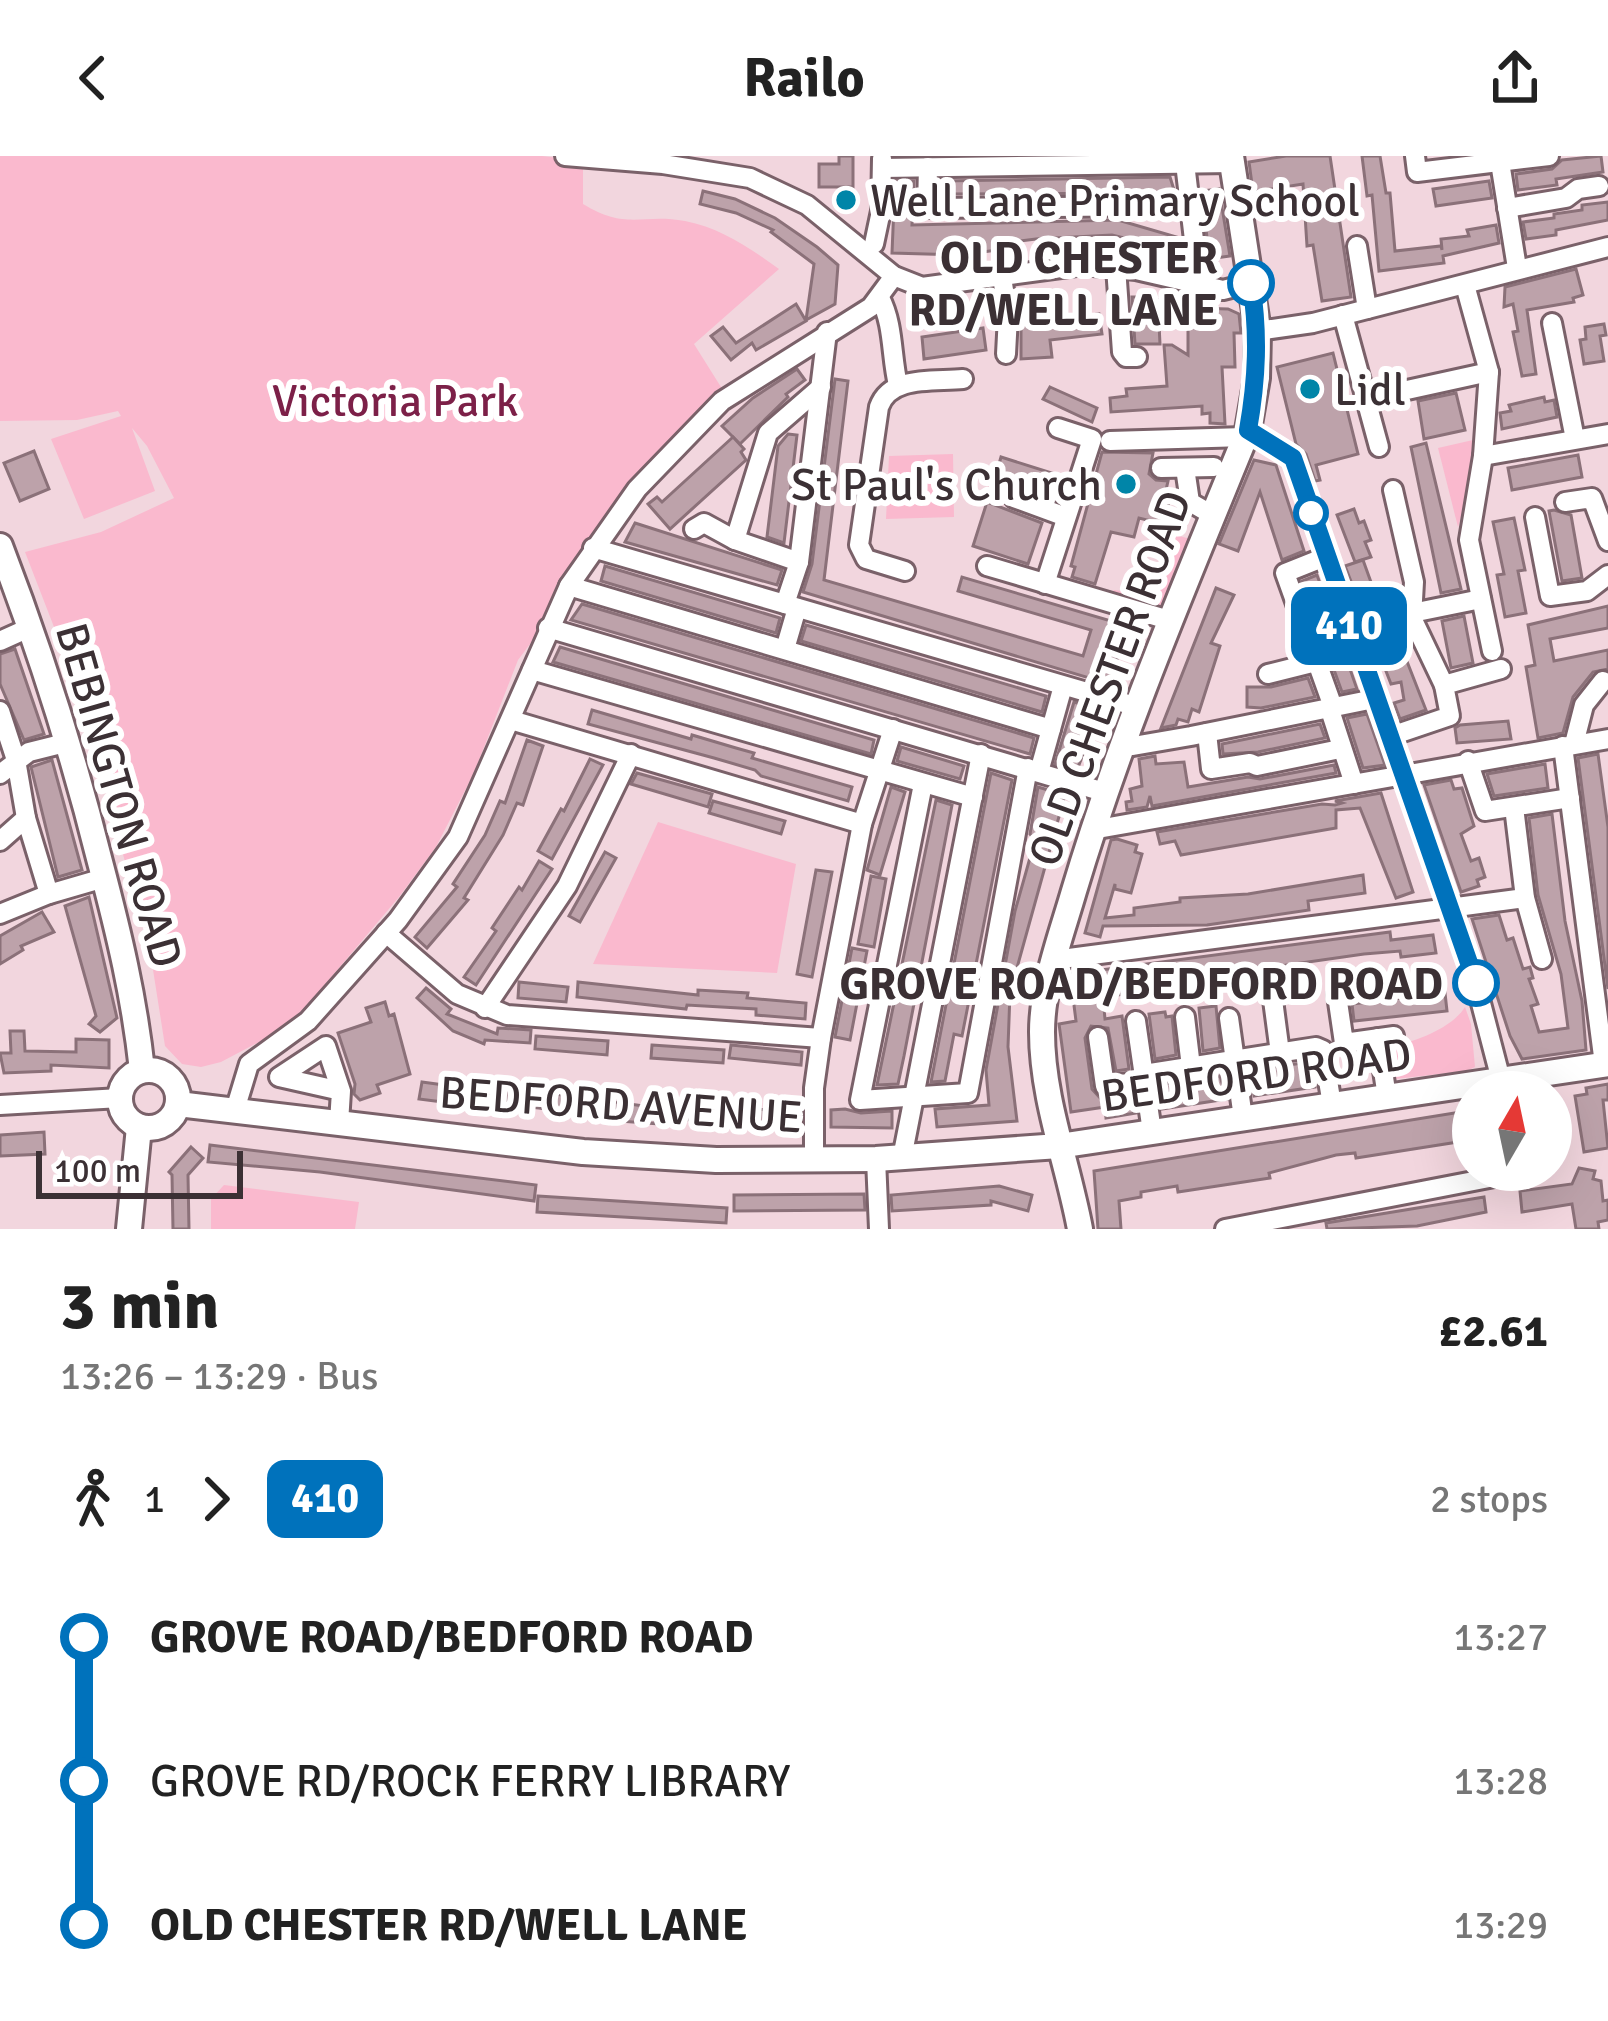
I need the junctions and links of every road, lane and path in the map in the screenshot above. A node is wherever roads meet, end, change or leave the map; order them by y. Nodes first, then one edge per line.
1 (571, 156) edge
2 (1415, 156) edge
3 (1549, 156) edge
4 (1232, 159) edge
5 (663, 160) edge
6 (1499, 160) edge
7 (882, 162) edge
8 (927, 163) edge
9 (1185, 164) junction
10 (1599, 186) dead end
11 (1190, 206) junction
12 (1507, 208) junction
13 (1194, 240) dead end
14 (874, 244) dead end
15 (1357, 246) dead end
16 (1608, 247) edge
17 (1116, 267) junction
18 (1516, 268) junction
19 (894, 276) junction
20 (1003, 277) junction
21 (1251, 283) junction
22 (1466, 285) junction
23 (880, 298) junction
24 (1367, 309) junction
25 (1343, 315) junction
26 (1552, 323) dead end
27 (1258, 331) junction
28 (827, 332) junction
29 (1006, 354) dead end
30 (1137, 357) dead end
31 (1490, 372) junction
32 (963, 379) dead end
33 (898, 385) junction
34 (821, 386) junction
35 (1407, 390) dead end
36 (1058, 428) dead end
37 (1247, 434) junction
38 (1608, 434) edge
39 (1575, 439) junction
40 (1110, 442) dead end
41 (1379, 447) dead end
42 (1483, 456) junction
43 (1214, 467) dead end
44 (1161, 468) dead end
45 (1185, 468) junction
46 (1393, 490) dead end
47 (1014, 498) dead end
48 (1565, 502) dead end
49 (1214, 516) junction
50 (1066, 517) junction
51 (1535, 518) dead end
52 (694, 529) dead end
53 (735, 540) junction
54 (1608, 541) edge
55 (0, 546) edge
56 (593, 548) junction
57 (1325, 557) junction
58 (799, 562) junction
59 (986, 566) dead end
60 (905, 571) dead end
61 (1608, 575) edge
62 (1046, 584) junction
63 (569, 586) junction
64 (1481, 599) junction
65 (791, 606) junction
66 (1412, 613) junction
67 (1172, 621) junction
68 (32, 627) junction
69 (548, 628) junction
70 (0, 641) edge
71 (785, 649) junction
72 (1316, 662) junction
73 (532, 670) junction
74 (1268, 674) dead end
75 (1603, 681) dead end
76 (1444, 685) junction
77 (1063, 686) junction
78 (1374, 699) junction
79 (1138, 707) junction
80 (1331, 707) junction
81 (0, 711) edge
82 (511, 719) junction
83 (892, 729) junction
84 (1051, 729) junction
85 (1207, 733) junction
86 (1388, 737) junction
87 (1608, 739) edge
88 (69, 742) junction
89 (1121, 744) junction
90 (1569, 745) junction
91 (1340, 749) junction
92 (631, 754) junction
93 (981, 754) junction
94 (16, 760) junction
95 (1468, 761) junction
96 (1034, 770) junction
97 (879, 772) junction
98 (0, 774) edge
99 (1401, 776) junction
100 (923, 784) junction
101 (1354, 784) junction
102 (1104, 792) junction
103 (973, 797) junction
104 (1570, 798) junction
105 (1514, 806) junction
106 (26, 818) junction
107 (862, 824) junction
108 (1093, 830) junction
109 (0, 841) edge
110 (104, 878) junction
111 (49, 894) junction
112 (1525, 898) junction
113 (1608, 907) edge
114 (1449, 909) junction
115 (1584, 909) junction
116 (0, 914) edge
117 (386, 934) junction
118 (1542, 959) dead end
119 (1054, 960) junction
120 (1337, 995) dead end
121 (1273, 1000) dead end
122 (485, 1008) junction
123 (1603, 1014) edge
124 (1185, 1017) dead end
125 (1229, 1018) dead end
126 (1136, 1021) dead end
127 (1098, 1037) dead end
128 (821, 1038) junction
129 (1280, 1053) junction
130 (1235, 1060) junction
131 (1606, 1064) edge
132 (1191, 1066) junction
133 (142, 1070) junction
134 (1499, 1071) edge
135 (1560, 1071) edge
136 (1144, 1077) junction
137 (1452, 1087) edge
138 (340, 1091) dead end
139 (913, 1097) junction
140 (1387, 1097) junction
141 (120, 1098) junction
142 (178, 1104) junction
143 (0, 1105) edge
144 (1332, 1105) junction
145 (235, 1110) junction
146 (1244, 1118) junction
147 (339, 1123) junction
148 (140, 1127) junction
149 (1152, 1132) junction
150 (1059, 1146) junction
151 (902, 1158) junction
152 (876, 1159) junction
153 (814, 1160) junction
154 (1452, 1185) edge
155 (129, 1229) edge
156 (878, 1229) edge
157 (1079, 1229) edge
158 (1225, 1229) edge

1 - 5 street
2 - 6 street
3 - 6 street
4 - 9 street
4 - 21 main road, OLD CHESTER ROAD
5 - 19 street
6 - 12 street
7 - 8 street
7 - 14 street
8 - 9 street
8 - 11 street
9 - 11 street
10 - 12 street
11 - 13 street
12 - 18 street
15 - 24 street
16 - 18 street
17 - 20 street
17 - 21 street
17 - 30 street
18 - 22 street
19 - 20 street
19 - 23 street
20 - 29 street
21 - 27 main road, OLD CHESTER ROAD
22 - 24 street
22 - 31 street
23 - 28 street
23 - 33 street
24 - 25 street
25 - 27 street
25 - 41 street
26 - 39 street
27 - 37 main road, OLD CHESTER ROAD
28 - 34 street
28 - 56 street
31 - 35 street
31 - 42 street
32 - 33 street
33 - 60 street
34 - 53 street
34 - 58 street
36 - 50 street
37 - 40 street
37 - 49 main road, OLD CHESTER ROAD
37 - 57 street
38 - 39 street
39 - 42 street
42 - 64 street
43 - 45 street
44 - 45 street
45 - 49 street
46 - 66 street
47 - 50 street
48 - 54 street
49 - 67 main road, OLD CHESTER ROAD
50 - 62 street
51 - 61 street
52 - 53 street
53 - 58 street
55 - 68 main road, BEBINGTON ROAD
56 - 63 street
56 - 65 street
57 - 72 street
57 - 78 street
58 - 65 street
59 - 62 street
62 - 67 street
63 - 69 street
63 - 71 street
64 - 66 street
64 - 76 street
65 - 71 street
65 - 77 street
66 - 76 street
67 - 79 main road, OLD CHESTER ROAD
68 - 70 street
68 - 88 main road, BEBINGTON ROAD
69 - 73 street
69 - 83 street
71 - 84 street
72 - 74 street
72 - 80 street
73 - 82 street
73 - 97 street
75 - 90 street
76 - 86 street
77 - 79 street
77 - 84 street
78 - 80 street
78 - 86 street
79 - 89 main road, OLD CHESTER ROAD
80 - 85 street
80 - 91 street
81 - 94 street
82 - 92 street
82 - 117 street
83 - 93 street
83 - 97 street
84 - 96 street
85 - 89 street
85 - 91 street
86 - 99 street
87 - 90 street
88 - 94 street
88 - 110 main road, BEBINGTON ROAD
89 - 102 main road, OLD CHESTER ROAD
90 - 95 street
90 - 104 street
91 - 101 street
92 - 107 street
92 - 122 street
93 - 96 street
93 - 103 street
94 - 98 street
94 - 106 street
95 - 99 street
95 - 105 street
96 - 102 street
96 - 139 street
97 - 100 street
97 - 107 street
99 - 101 street
99 - 114 street
100 - 103 street
100 - 139 street
101 - 108 street
102 - 108 main road, OLD CHESTER ROAD
103 - 139 street
104 - 105 street
104 - 115 street
105 - 112 street
106 - 109 street
106 - 111 street
107 - 128 street
108 - 119 main road, OLD CHESTER ROAD
110 - 111 street
110 - 133 main road, BEBINGTON ROAD
111 - 116 street
112 - 114 street
112 - 118 street
113 - 115 street
114 - 119 street
114 - 134 street
115 - 123 street
117 - 122 street
117 - 145 street
119 - 150 main road, OLD CHESTER ROAD
120 - 140 street
121 - 129 street
122 - 128 street
123 - 131 street
124 - 132 street
125 - 130 street
126 - 136 street
127 - 136 street
128 - 153 street
129 - 130 street
129 - 144 street
130 - 132 street
130 - 146 street
131 - 135 main road, BEDFORD ROAD
132 - 136 street
133 - 141 main road
133 - 142 main road
136 - 149 street
137 - 140 main road, BEDFORD ROAD
138 - 147 street
139 - 151 street
140 - 144 main road, BEDFORD ROAD
141 - 143 street
141 - 148 main road
142 - 145 main road, BEDFORD AVENUE
142 - 148 main road
144 - 146 main road, BEDFORD ROAD
145 - 147 main road, BEDFORD AVENUE
146 - 149 main road, BEDFORD ROAD
147 - 153 main road, BEDFORD AVENUE
148 - 155 main road
149 - 150 main road, BEDFORD ROAD
150 - 151 main road, BEDFORD AVENUE
150 - 157 main road, OLD CHESTER ROAD
151 - 152 main road, BEDFORD AVENUE
152 - 153 main road, BEDFORD AVENUE
152 - 156 street
154 - 158 street

